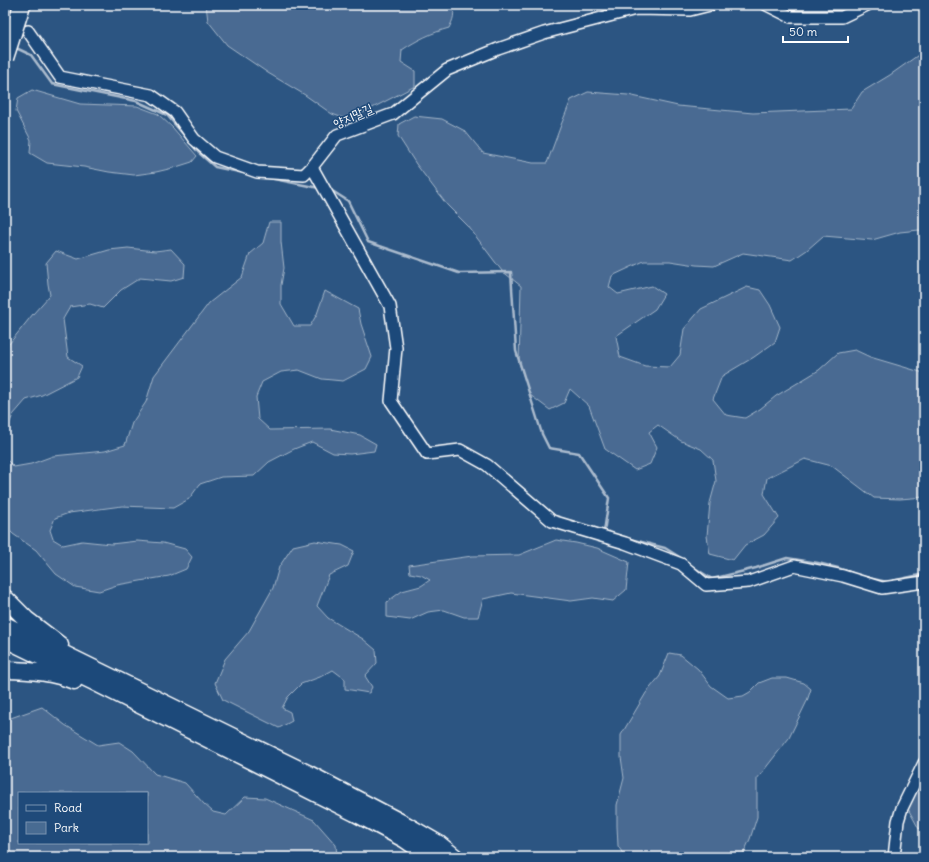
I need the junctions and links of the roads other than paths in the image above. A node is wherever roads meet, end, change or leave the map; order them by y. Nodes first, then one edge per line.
1 (8, 5) edge
2 (22, 5) edge
3 (710, 5) edge
4 (767, 5) edge
5 (867, 5) edge
6 (5, 14) edge
7 (28, 31) tunnel mouth
8 (5, 58) edge
9 (312, 167) junction
10 (924, 582) edge
11 (5, 598) edge
12 (5, 625) edge
13 (5, 639) edge
14 (5, 670) edge
15 (150, 703) junction
16 (924, 763) edge
17 (430, 857) edge
18 (455, 857) edge
19 (894, 857) edge

1 - 6 highway
2 - 8 highway, bridge
3 - 9 street, 양지말길
4 - 5 street
7 - 9 street, 양지말길
9 - 10 street
11 - 15 highway
12 - 15 highway
13 - 15 highway
14 - 15 highway
15 - 17 highway
15 - 18 highway
16 - 19 street

